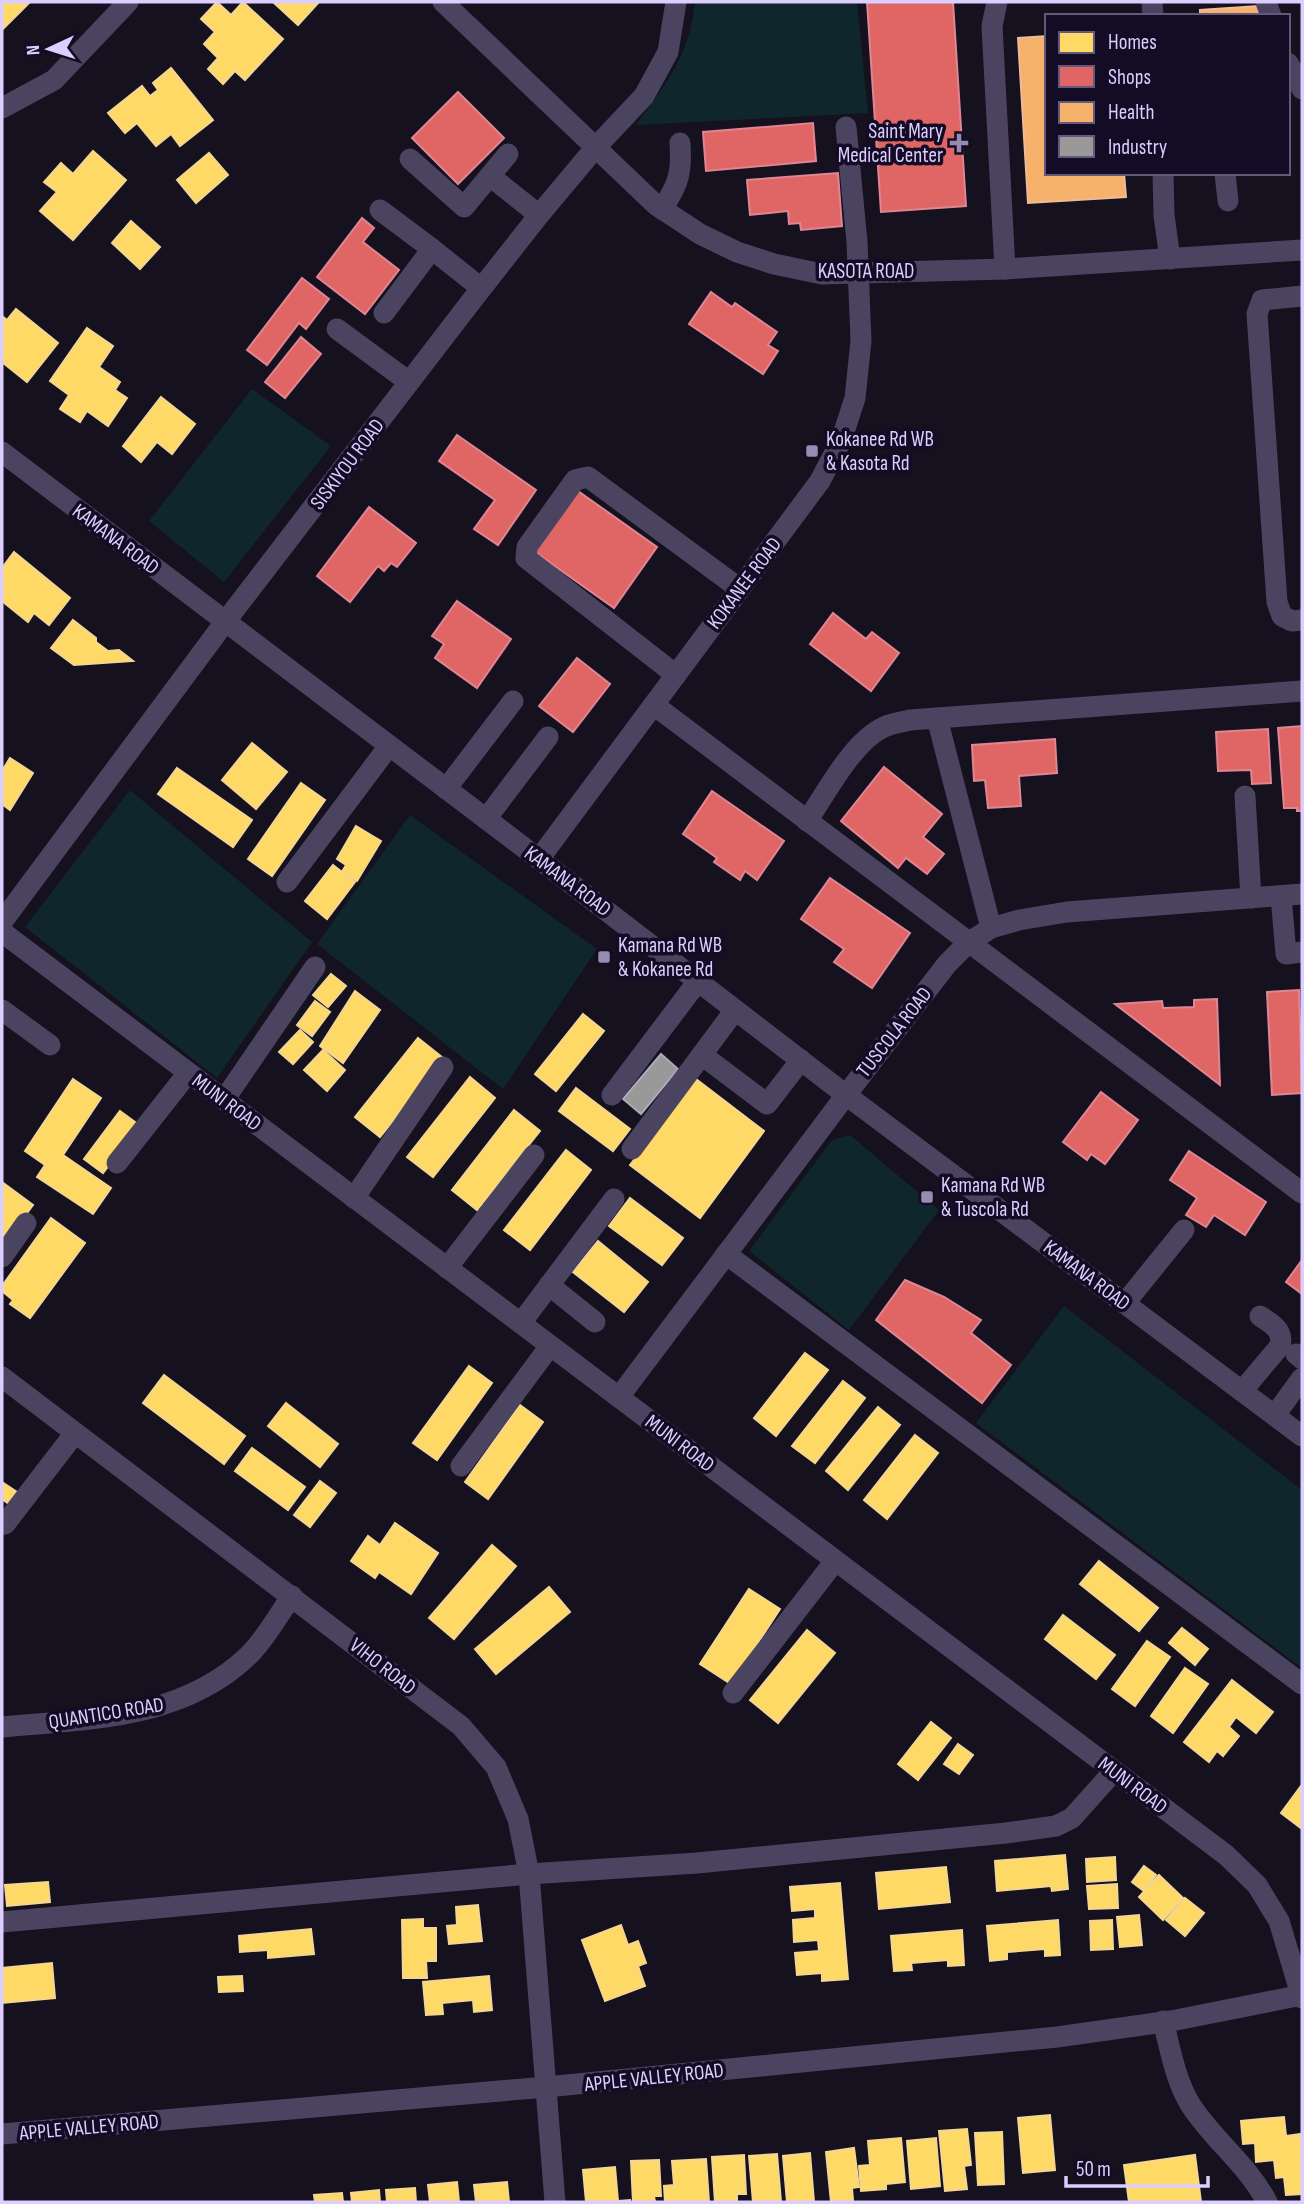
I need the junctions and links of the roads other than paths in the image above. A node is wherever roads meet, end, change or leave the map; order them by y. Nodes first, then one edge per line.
1 (128, 2) edge
2 (443, 2) edge
3 (676, 2) edge
4 (997, 2) edge
5 (2, 108) edge
6 (846, 127) dead end
7 (680, 143) dead end
8 (596, 147) junction
9 (508, 154) dead end
10 (410, 159) dead end
11 (1163, 175) edge
12 (1225, 175) edge
13 (490, 176) junction
14 (1228, 201) dead end
15 (662, 209) junction
16 (380, 210) dead end
17 (539, 215) junction
18 (432, 250) junction
19 (1302, 250) edge
20 (1170, 260) junction
21 (1005, 270) junction
22 (857, 272) junction
23 (481, 288) junction
24 (1302, 296) edge
25 (384, 313) dead end
26 (337, 329) dead end
27 (409, 382) junction
28 (2, 452) edge
29 (740, 589) junction
30 (1302, 620) edge
31 (225, 622) junction
32 (676, 675) junction
33 (1302, 691) edge
34 (513, 701) dead end
35 (654, 705) junction
36 (937, 718) junction
37 (548, 737) dead end
38 (389, 746) junction
39 (446, 789) junction
40 (1245, 796) dead end
41 (486, 819) junction
42 (807, 821) junction
43 (540, 859) junction
44 (287, 882) dead end
45 (1292, 895) edge
46 (1251, 898) junction
47 (2, 922) edge
48 (991, 928) junction
49 (2, 932) edge
50 (968, 943) junction
51 (1302, 952) edge
52 (315, 967) dead end
53 (698, 981) junction
54 (2, 1010) edge
55 (735, 1010) junction
56 (50, 1045) dead end
57 (702, 1055) junction
58 (802, 1060) junction
59 (443, 1067) dead end
60 (188, 1073) junction
61 (612, 1095) dead end
62 (846, 1095) junction
63 (224, 1100) junction
64 (632, 1149) dead end
65 (534, 1155) dead end
66 (117, 1163) dead end
67 (1297, 1181) edge
68 (354, 1198) junction
69 (614, 1199) dead end
70 (26, 1223) dead end
71 (1184, 1230) dead end
72 (726, 1254) junction
73 (2, 1256) edge
74 (447, 1268) junction
75 (549, 1285) junction
76 (1125, 1303) junction
77 (1260, 1315) dead end
78 (594, 1322) dead end
79 (521, 1323) junction
80 (550, 1346) junction
81 (2, 1377) edge
82 (1302, 1378) edge
83 (1242, 1391) junction
84 (619, 1397) junction
85 (1275, 1415) junction
86 (75, 1433) junction
87 (1302, 1436) edge
88 (461, 1466) dead end
89 (5, 1524) dead end
90 (835, 1561) junction
91 (292, 1596) junction
92 (1302, 1684) edge
93 (733, 1693) dead end
94 (2, 1727) edge
95 (1114, 1771) junction
96 (529, 1874) junction
97 (2, 1922) edge
98 (1302, 1996) edge
99 (1163, 2021) junction
100 (545, 2087) junction
101 (2, 2134) edge
102 (555, 2202) edge
103 (1266, 2202) edge

1 - 5 street
2 - 8 street, KASOTA ROAD
3 - 8 street, SISKIYOU ROAD
4 - 21 street
6 - 22 street, KOKANEE ROAD
7 - 15 street
8 - 15 street, KASOTA ROAD
8 - 17 street, SISKIYOU ROAD
9 - 13 street
10 - 13 street
11 - 20 street
12 - 14 street
13 - 17 street
15 - 22 street, KASOTA ROAD
16 - 18 street
17 - 23 street, SISKIYOU ROAD
18 - 23 street
18 - 25 street
19 - 20 street, KASOTA ROAD
20 - 21 street, KASOTA ROAD
21 - 22 street, KASOTA ROAD
22 - 29 street, KOKANEE ROAD
23 - 27 street, SISKIYOU ROAD
24 - 30 street
26 - 27 street
27 - 31 street, SISKIYOU ROAD
28 - 31 street, KAMANA ROAD
29 - 32 street, KOKANEE ROAD
29 - 32 street
31 - 38 street, KAMANA ROAD
31 - 47 street, SISKIYOU ROAD
32 - 35 street, KOKANEE ROAD
33 - 36 street
34 - 39 street
35 - 42 street
35 - 43 street, KOKANEE ROAD
36 - 42 street
36 - 48 street
37 - 41 street
38 - 39 street, KAMANA ROAD
38 - 44 street
39 - 41 street, KAMANA ROAD
40 - 46 street
41 - 43 street, KAMANA ROAD
42 - 50 street
43 - 53 street, KAMANA ROAD
45 - 46 street, TUSCOLA ROAD
45 - 51 street
46 - 48 street, TUSCOLA ROAD
48 - 50 street, TUSCOLA ROAD
49 - 60 street, MUNI ROAD
50 - 62 street, TUSCOLA ROAD
50 - 67 street
52 - 63 street
53 - 55 street, KAMANA ROAD
53 - 61 street
54 - 56 street
55 - 57 street
55 - 58 street, KAMANA ROAD
57 - 58 street
57 - 64 street
58 - 62 street, KAMANA ROAD
59 - 68 street
60 - 63 street, MUNI ROAD
60 - 66 street
62 - 72 street, TUSCOLA ROAD
62 - 76 street, KAMANA ROAD
63 - 68 street, MUNI ROAD
65 - 74 street
68 - 74 street, MUNI ROAD
69 - 75 street
70 - 73 street
71 - 76 street
72 - 84 street, TUSCOLA ROAD
72 - 92 street
74 - 79 street, MUNI ROAD
75 - 78 street
75 - 79 street
76 - 83 street, KAMANA ROAD
77 - 83 street
79 - 80 street, MUNI ROAD
80 - 84 street, MUNI ROAD
80 - 88 street
81 - 86 street, VIHO ROAD
82 - 85 street
83 - 85 street, KAMANA ROAD
84 - 90 street, MUNI ROAD
85 - 87 street, KAMANA ROAD
86 - 89 street
86 - 91 street, VIHO ROAD
90 - 93 street
90 - 95 street, MUNI ROAD
91 - 94 street, QUANTICO ROAD
91 - 96 street, VIHO ROAD
95 - 96 street
95 - 98 street, MUNI ROAD
96 - 97 street
96 - 100 street, VIHO ROAD
98 - 99 street, APPLE VALLEY ROAD
99 - 100 street, APPLE VALLEY ROAD
99 - 103 street
100 - 101 street, APPLE VALLEY ROAD
100 - 102 street, VIHO ROAD

